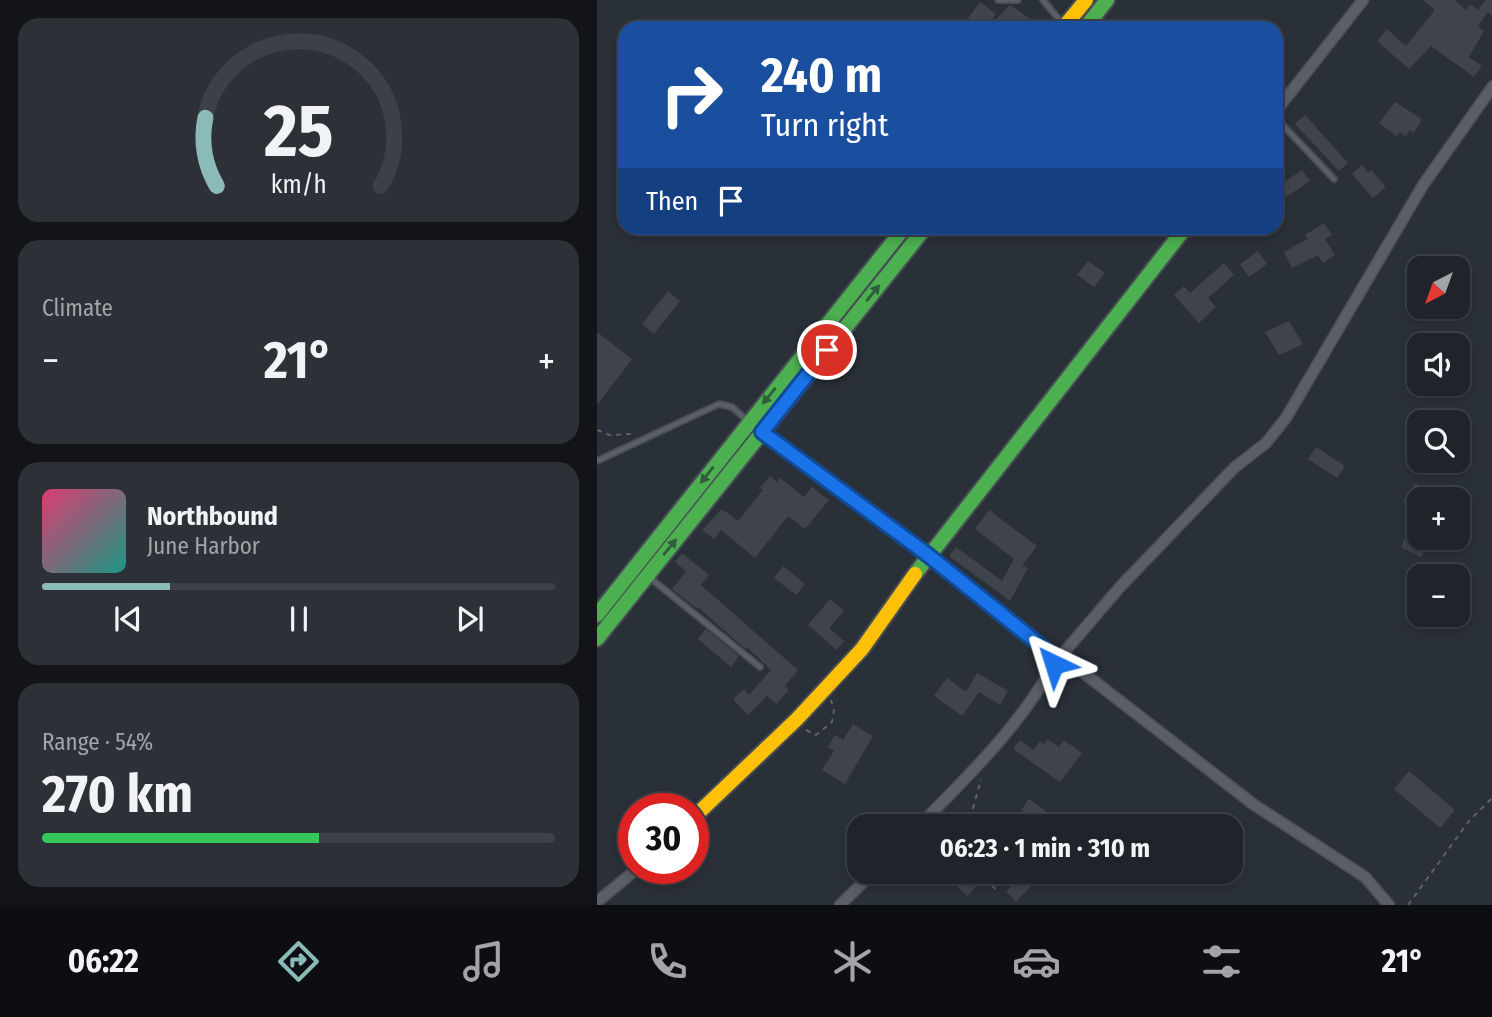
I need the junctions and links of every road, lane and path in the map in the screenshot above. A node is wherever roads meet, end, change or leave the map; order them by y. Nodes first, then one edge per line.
1 (998, 0) edge
2 (1018, 0) edge
3 (1043, 0) edge
4 (1086, 0) edge
5 (1107, 0) edge
6 (1363, 0) edge
7 (1060, 21) edge
8 (1070, 21) edge
9 (1090, 21) edge
10 (1492, 86) edge
11 (1283, 102) edge
12 (1283, 125) edge
13 (1334, 178) dead end
14 (898, 235) edge
15 (919, 235) edge
16 (1179, 235) edge
17 (749, 421) junction
18 (597, 430) edge
19 (762, 432) junction
20 (656, 433) junction
21 (597, 461) edge
22 (928, 555) junction
23 (647, 576) junction
24 (597, 615) edge
25 (597, 639) edge
26 (1063, 657) junction
27 (1054, 664) junction
28 (760, 667) dead end
29 (825, 688) junction
30 (797, 719) junction
31 (987, 757) junction
32 (1492, 797) edge
33 (709, 803) edge
34 (931, 814) edge
35 (971, 814) edge
36 (619, 884) edge
37 (862, 884) edge
38 (990, 884) edge
39 (998, 891) dead end
40 (597, 902) edge
41 (840, 905) edge
42 (1389, 905) edge
43 (1408, 905) edge

1 - 2 lane
3 - 7 lane
4 - 8 street
5 - 9 street
6 - 11 street
10 - 26 street
12 - 13 lane
14 -> 17 street
19 -> 15 street
16 - 22 street
17 - 19 street
17 - 20 lane
17 -> 24 street
18 - 20 path
19 - 22 street
23 -> 19 street
20 - 21 lane
22 - 27 street
22 - 29 street
23 - 25 street
23 - 28 lane
26 - 27 street
26 - 42 street
27 - 31 street
29 - 30 street
29 - 30 path
30 - 33 street
31 - 34 street
31 - 35 path
32 - 43 path
36 - 40 street
37 - 41 street
38 - 39 path

